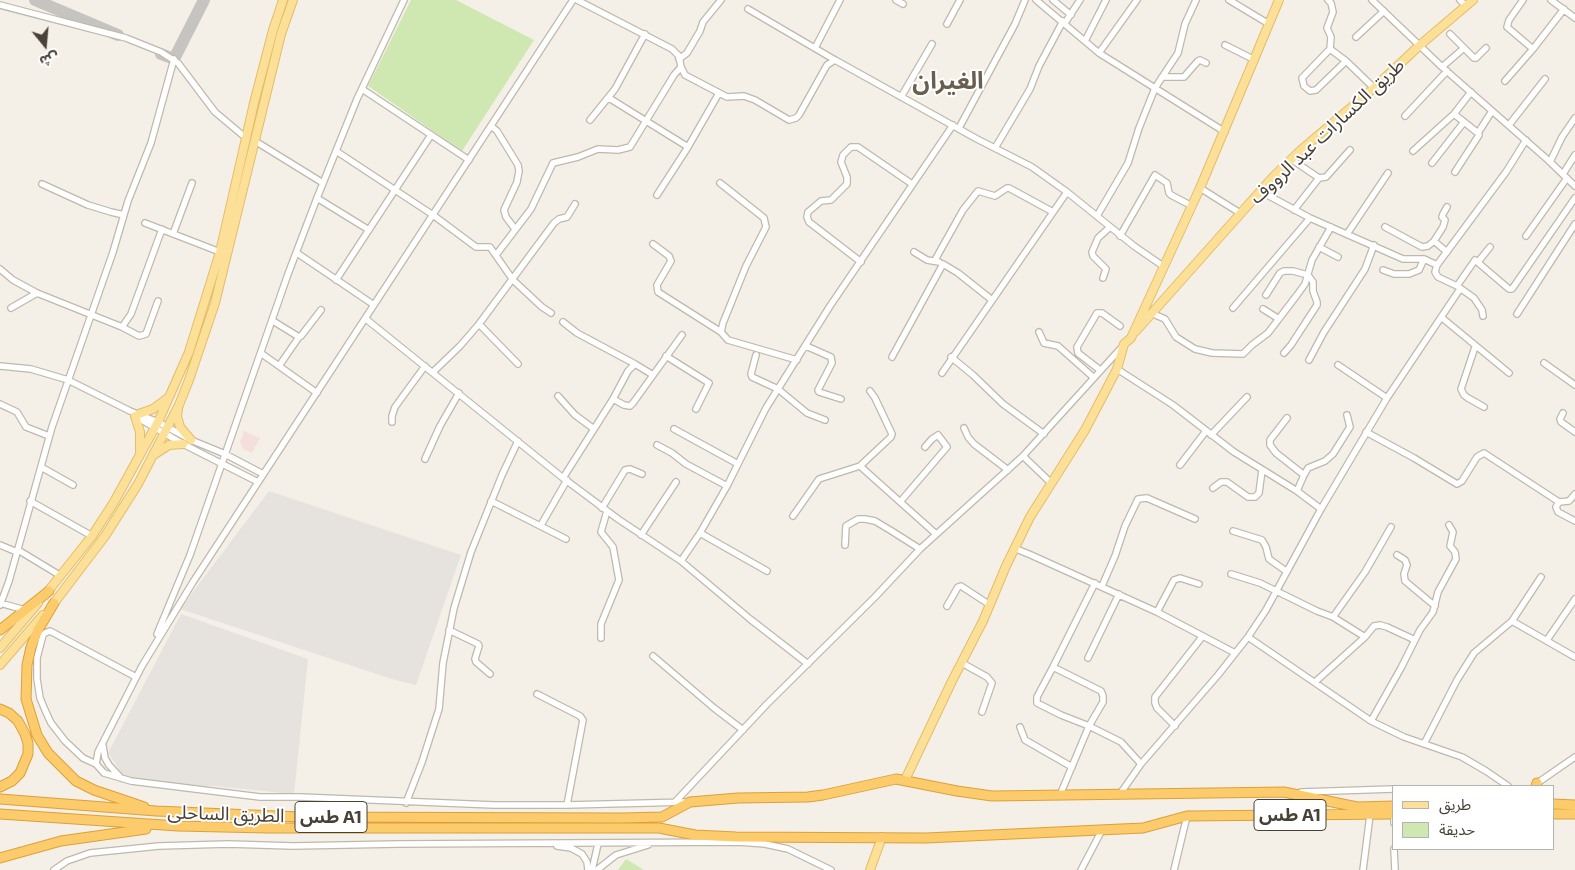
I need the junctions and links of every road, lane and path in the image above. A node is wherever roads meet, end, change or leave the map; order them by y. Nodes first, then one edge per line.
1 (283, 0) edge
2 (293, 0) edge
3 (404, 0) edge
4 (575, 0) edge
5 (721, 0) edge
6 (840, 0) edge
7 (896, 0) edge
8 (960, 0) edge
9 (1025, 0) edge
10 (1036, 0) edge
11 (1053, 0) edge
12 (1080, 0) edge
13 (1106, 0) edge
14 (1137, 0) edge
15 (1196, 0) edge
16 (1229, 0) edge
17 (1279, 0) edge
18 (1328, 0) edge
19 (1372, 0) edge
20 (1460, 0) edge
21 (1473, 0) edge
22 (1523, 0) edge
23 (1551, 0) edge
24 (0, 4) edge
25 (903, 4) dead end
26 (1466, 6) junction
27 (748, 9) dead end
28 (1564, 9) junction
29 (1384, 11) junction
30 (1071, 15) junction
31 (1575, 18) edge
32 (1064, 22) junction
33 (947, 24) dead end
34 (1269, 24) junction
35 (645, 34) junction
36 (1450, 34) dead end
37 (1356, 36) dead end
38 (1085, 41) junction
39 (932, 44) dead end
40 (1225, 45) dead end
41 (1420, 45) junction
42 (815, 48) junction
43 (1464, 48) junction
44 (1486, 48) dead end
45 (1330, 49) junction
46 (1533, 49) junction
47 (1099, 52) junction
48 (174, 59) junction
49 (679, 59) junction
50 (835, 60) junction
51 (1254, 60) junction
52 (1346, 61) junction
53 (1206, 63) dead end
54 (681, 67) junction
55 (1445, 69) junction
56 (1162, 77) junction
57 (1545, 80) dead end
58 (1504, 81) dead end
59 (1155, 88) junction
60 (1374, 88) junction
61 (362, 89) junction
62 (1471, 92) junction
63 (719, 93) junction
64 (901, 97) junction
65 (609, 98) junction
66 (1492, 111) junction
67 (1454, 114) junction
68 (1405, 116) dead end
69 (1575, 118) edge
70 (590, 120) dead end
71 (647, 121) junction
72 (1464, 122) junction
73 (491, 126) junction
74 (1509, 126) junction
75 (956, 127) junction
76 (1225, 132) junction
77 (1478, 133) junction
78 (431, 135) junction
79 (246, 138) junction
80 (1526, 140) junction
81 (255, 141) junction
82 (688, 147) junction
83 (995, 148) junction
84 (1350, 150) dead end
85 (336, 151) junction
86 (1413, 151) dead end
87 (1575, 155) edge
88 (1291, 159) junction
89 (469, 160) junction
90 (1550, 162) junction
91 (1432, 164) dead end
92 (1455, 172) dead end
93 (1388, 173) dead end
94 (1565, 176) junction
95 (1319, 178) junction
96 (323, 182) junction
97 (192, 183) dead end
98 (720, 183) dead end
99 (42, 184) dead end
100 (912, 184) junction
101 (1575, 186) edge
102 (1200, 188) junction
103 (395, 190) junction
104 (1260, 191) junction
105 (1067, 192) junction
106 (657, 195) dead end
107 (317, 198) junction
108 (1575, 198) edge
109 (575, 204) dead end
110 (1192, 206) junction
111 (1447, 207) dead end
112 (1294, 210) junction
113 (1053, 212) junction
114 (1240, 213) junction
115 (124, 214) junction
116 (433, 215) junction
117 (1097, 216) junction
118 (1310, 218) junction
119 (145, 223) dead end
120 (1575, 224) edge
121 (1331, 227) junction
122 (1385, 227) dead end
123 (1109, 228) junction
124 (515, 229) junction
125 (162, 230) junction
126 (369, 230) junction
127 (172, 234) junction
128 (1347, 234) junction
129 (1120, 236) junction
130 (1526, 236) dead end
131 (1434, 241) junction
132 (653, 244) dead end
133 (1374, 245) junction
134 (1490, 246) dead end
135 (1319, 248) junction
136 (220, 252) junction
137 (297, 252) junction
138 (914, 252) dead end
139 (1447, 252) junction
140 (496, 255) junction
141 (1338, 257) dead end
142 (935, 260) junction
143 (1424, 260) junction
144 (861, 262) junction
145 (1478, 262) junction
146 (943, 264) junction
147 (1437, 265) junction
148 (1164, 266) junction
149 (0, 269) edge
150 (1383, 270) dead end
151 (1308, 275) junction
152 (1103, 278) dead end
153 (336, 280) junction
154 (512, 280) junction
155 (1458, 287) junction
156 (36, 293) junction
157 (1266, 295) dead end
158 (992, 300) junction
159 (158, 301) dead end
160 (374, 305) junction
161 (11, 308) dead end
162 (1233, 308) dead end
163 (1263, 309) dead end
164 (321, 310) dead end
165 (551, 313) dead end
166 (1151, 313) junction
167 (1517, 314) dead end
168 (90, 316) junction
169 (1483, 316) dead end
170 (1441, 317) junction
171 (366, 319) junction
172 (1279, 319) junction
173 (273, 321) junction
174 (563, 322) dead end
175 (479, 324) junction
176 (1120, 326) dead end
177 (122, 327) junction
178 (722, 332) junction
179 (1040, 332) dead end
180 (682, 335) dead end
181 (299, 337) junction
182 (1131, 338) junction
183 (1124, 344) junction
184 (806, 346) junction
185 (1475, 346) junction
186 (1284, 353) dead end
187 (262, 354) junction
188 (756, 355) dead end
189 (666, 356) junction
190 (892, 357) dead end
191 (952, 358) junction
192 (797, 360) junction
193 (1309, 360) dead end
194 (1544, 362) dead end
195 (518, 364) dead end
196 (635, 364) junction
197 (1338, 365) dead end
198 (0, 366) edge
199 (279, 366) junction
200 (425, 366) junction
201 (1117, 369) junction
202 (1100, 370) junction
203 (433, 372) junction
204 (942, 373) dead end
205 (1509, 373) dead end
206 (653, 375) junction
207 (1093, 377) junction
208 (68, 380) junction
209 (1575, 386) edge
210 (778, 389) junction
211 (870, 391) dead end
212 (317, 393) junction
213 (459, 393) junction
214 (558, 396) dead end
215 (170, 397) junction
216 (1247, 397) dead end
217 (1386, 398) junction
218 (613, 399) junction
219 (841, 399) dead end
220 (0, 404) edge
221 (178, 405) junction
222 (1484, 406) dead end
223 (696, 409) dead end
224 (1563, 413) dead end
225 (135, 414) junction
226 (1347, 415) dead end
227 (1287, 418) dead end
228 (824, 420) dead end
229 (392, 422) dead end
230 (157, 426) junction
231 (964, 428) dead end
232 (594, 429) junction
233 (674, 429) dead end
234 (166, 430) junction
235 (1366, 432) junction
236 (1575, 432) edge
237 (1208, 433) junction
238 (1044, 434) junction
239 (49, 436) junction
240 (191, 440) junction
241 (518, 441) junction
242 (183, 444) junction
243 (657, 445) dead end
244 (925, 447) dead end
245 (140, 454) junction
246 (225, 454) junction
247 (1023, 456) junction
248 (152, 458) junction
249 (424, 459) dead end
250 (222, 463) junction
251 (738, 464) junction
252 (1180, 465) dead end
253 (860, 466) junction
254 (41, 467) junction
255 (1008, 470) junction
256 (1262, 470) junction
257 (263, 474) junction
258 (642, 474) dead end
259 (1304, 475) junction
260 (565, 479) junction
261 (258, 482) junction
262 (676, 482) dead end
263 (1051, 483) junction
264 (73, 485) dead end
265 (727, 486) junction
266 (1213, 488) dead end
267 (1296, 491) junction
268 (1575, 494) edge
269 (491, 500) junction
270 (30, 501) junction
271 (900, 502) junction
272 (1559, 502) junction
273 (1321, 509) junction
274 (605, 510) junction
275 (793, 516) dead end
276 (1195, 519) dead end
277 (1575, 521) edge
278 (1449, 525) dead end
279 (541, 526) junction
280 (1392, 528) dead end
281 (1233, 531) dead end
282 (700, 533) junction
283 (936, 534) junction
284 (642, 535) junction
285 (92, 536) junction
286 (566, 539) dead end
287 (0, 544) edge
288 (845, 545) dead end
289 (1014, 548) junction
290 (920, 549) junction
291 (17, 551) junction
292 (1397, 555) dead end
293 (681, 561) junction
294 (767, 571) dead end
295 (1286, 571) junction
296 (1231, 574) dead end
297 (60, 576) junction
298 (1541, 577) dead end
299 (1095, 583) junction
300 (1199, 584) dead end
301 (1102, 586) junction
302 (49, 591) junction
303 (1276, 591) junction
304 (1119, 594) junction
305 (1575, 599) edge
306 (54, 603) junction
307 (0, 604) edge
308 (990, 605) junction
309 (947, 606) dead end
310 (1435, 606) junction
311 (25, 610) junction
312 (1157, 612) junction
313 (1333, 617) junction
314 (1512, 621) junction
315 (0, 630) edge
316 (449, 630) junction
317 (1202, 637) junction
318 (1248, 637) junction
319 (1365, 637) junction
320 (602, 638) dead end
321 (1415, 640) junction
322 (1547, 640) junction
323 (0, 648) edge
324 (1235, 653) junction
325 (653, 656) dead end
326 (1575, 657) edge
327 (1088, 658) dead end
328 (962, 663) junction
329 (0, 664) edge
330 (808, 664) junction
331 (142, 666) junction
332 (1053, 666) junction
333 (490, 674) dead end
334 (136, 678) junction
335 (1315, 682) junction
336 (537, 694) dead end
337 (0, 709) edge
338 (982, 712) dead end
339 (1371, 720) junction
340 (1089, 726) junction
341 (1175, 726) junction
342 (1020, 727) dead end
343 (743, 730) junction
344 (105, 739) junction
345 (1424, 744) junction
346 (1575, 757) edge
347 (96, 764) junction
348 (1141, 764) junction
349 (1072, 767) junction
350 (121, 778) junction
351 (905, 780) junction
352 (1507, 785) edge
353 (1535, 785) edge
354 (0, 787) edge
355 (1392, 790) edge
356 (1284, 792) junction
357 (1120, 794) junction
358 (1060, 795) junction
359 (0, 799) edge
360 (676, 802) junction
361 (690, 802) junction
362 (406, 803) junction
363 (1555, 804) edge
364 (537, 805) junction
365 (567, 805) junction
366 (1575, 805) edge
367 (1392, 806) edge
368 (156, 811) junction
369 (0, 814) edge
370 (1370, 814) junction
371 (1392, 814) edge
372 (1555, 814) edge
373 (1575, 814) edge
374 (1187, 816) junction
375 (531, 818) junction
376 (178, 826) junction
377 (531, 828) junction
378 (1102, 830) junction
379 (882, 837) junction
380 (660, 843) junction
381 (537, 844) junction
382 (598, 844) junction
383 (1394, 850) edge
384 (0, 858) edge
385 (871, 866) edge
386 (54, 870) edge
387 (588, 870) edge
388 (592, 870) edge
389 (597, 870) edge
390 (831, 870) edge
391 (864, 870) edge
392 (1081, 870) edge
393 (1174, 870) edge
394 (1363, 870) edge
395 (1395, 870) edge

1 - 79 main road
2 - 81 main road
3 - 61 street
4 - 35 street
4 - 73 street
5 - 49 street
6 - 42 street
7 - 25 street
8 - 33 street
9 - 75 street
10 - 32 street
11 - 30 street
12 - 30 street
13 - 38 street
14 - 47 street
15 - 56 street
16 - 34 street
17 - 34 main road
18 - 45 street
19 - 29 street
20 - 26 street
21 - 26 main road, طريق الكسارات عبد الرووف
22 - 46 street
23 - 28 street
24 - 48 street
26 - 41 main road, طريق الكسارات عبد الرووف
27 - 42 street
28 - 31 street
28 - 46 street
29 - 37 street
29 - 41 street
30 - 32 street
32 - 38 street
32 - 83 street
34 - 51 main road
35 - 49 street
35 - 65 street
36 - 43 street
38 - 47 street
39 - 64 street
40 - 51 street
41 - 55 street
41 - 60 main road, طريق الكسارات عبد الرووف
42 - 50 street
43 - 44 street
43 - 55 street
45 - 52 street
45 - 52 street
46 - 58 street
47 - 59 street
48 - 79 street
48 - 115 street
49 - 54 street
50 - 63 street
50 - 64 street
51 - 76 main road
52 - 60 street
53 - 56 street
54 - 63 street
54 - 71 street
55 - 62 street
55 - 68 street
56 - 59 street
57 - 74 street
59 - 76 street
59 - 117 street
60 - 88 main road, طريق الكسارات عبد الرووف
61 - 78 street
61 - 85 street
62 - 66 street
62 - 67 street
63 - 82 street
64 - 75 street
65 - 70 street
65 - 71 street
66 - 74 street
66 - 77 street
67 - 72 street
67 - 86 street
69 - 90 street
71 - 82 street
71 - 124 street
72 - 77 street
72 - 91 street
73 - 89 street
73 - 124 street
74 - 80 street
75 - 83 street
75 - 100 street
76 - 102 main road
77 - 92 street
78 - 89 street
78 - 103 street
79 - 136 main road
80 - 90 street
80 - 139 street
81 - 96 street
81 - 221 main road
82 - 106 street
83 - 105 street
84 - 95 street
85 - 96 street
85 - 103 street
87 - 94 street
88 - 95 street
88 - 104 main road, طريق الكسارات عبد الرووف
89 - 116 street
90 - 94 street
93 - 128 street
94 - 101 street
94 - 130 street
95 - 112 street
96 - 107 street
97 - 127 street
98 - 178 street
99 - 115 street
100 - 144 street
100 - 144 street
102 - 110 main road
102 - 114 street
103 - 116 street
103 - 126 street
104 - 112 street
104 - 114 main road, طريق الكسارات عبد الرووف
105 - 113 street
105 - 117 street
107 - 126 street
107 - 137 street
108 - 145 street
109 - 154 street
110 - 129 street
110 - 148 main road
111 - 131 street
112 - 118 street
113 - 142 street
113 - 158 street
114 - 166 main road, طريق الكسارات عبد الرووف
115 - 168 street
116 - 140 street
116 - 160 street
117 - 123 street
118 - 121 street
118 - 162 street
119 - 125 street
120 - 167 street
121 - 128 street
121 - 135 street
122 - 131 street
123 - 129 street
123 - 152 street
124 - 140 street
125 - 127 street
125 - 177 street
126 - 153 street
127 - 136 street
128 - 133 street
129 - 148 street
131 - 139 street
132 - 178 street
133 - 143 street
133 - 193 street
134 - 145 street
135 - 141 street
135 - 151 street
136 - 215 main road
137 - 153 street
137 - 173 street
138 - 142 street
139 - 147 street
140 - 154 street
142 - 146 street
143 - 147 street
143 - 150 street
144 - 184 street
145 - 155 street
146 - 158 street
146 - 190 street
147 - 155 street
148 - 182 main road
149 - 156 street
151 - 157 street
151 - 172 street
151 - 186 street
153 - 160 street
154 - 165 street
154 - 175 street
155 - 169 street
155 - 170 street
156 - 161 street
156 - 168 street
158 - 191 street
159 - 177 street
160 - 171 street
163 - 172 street
164 - 181 street
166 - 172 street
166 - 182 main road, طريق الكسارات عبد الرووف
168 - 177 street
168 - 208 street
170 - 185 street
170 - 217 street
171 - 200 street
171 - 212 street
173 - 181 street
173 - 187 street
174 - 196 street
175 - 195 street
175 - 203 street
176 - 202 street
178 - 192 street
179 - 207 street
180 - 189 street
181 - 199 street
182 - 183 main road
183 - 201 main road
183 - 202 street
184 - 192 street
184 - 219 street
185 - 205 street
185 - 222 street
187 - 199 street
187 - 246 street
188 - 210 street
189 - 206 street
189 - 223 street
191 - 204 street
191 - 238 street
192 - 210 street
194 - 209 street
196 - 206 street
196 - 218 street
197 - 217 street
198 - 208 street
199 - 212 street
200 - 203 street
200 - 229 street
201 - 237 street
201 - 263 main road
202 - 207 street
203 - 213 street
206 - 218 street
207 - 238 street
208 - 225 street
208 - 239 street
210 - 228 street
210 - 251 street
211 - 253 street
212 - 257 street
213 - 241 street
213 - 249 street
214 - 232 street
215 - 225 main road
215 - 230 main road
216 - 237 street
217 - 235 street
218 - 232 street
220 - 239 street
221 - 234 main road
221 - 240 main road
224 - 236 street
225 - 230 street
225 - 245 main road
226 - 259 street
227 - 259 street
230 - 234 street
230 - 245 main road
231 - 255 street
232 - 260 street
233 - 251 street
234 - 240 street
234 - 242 street
234 - 248 main road
235 - 272 street
235 - 273 street
237 - 252 street
237 - 256 street
238 - 247 street
239 - 254 street
240 - 246 street
241 - 260 street
241 - 269 street
242 - 248 main road
242 - 250 street
243 - 265 street
244 - 271 street
245 - 285 main road
246 - 250 street
246 - 257 street
247 - 255 street
247 - 263 street
248 - 306 main road
250 - 261 street
250 - 331 street
251 - 265 street
253 - 271 street
253 - 275 street
254 - 264 street
254 - 270 street
255 - 283 street
256 - 266 street
256 - 267 street
257 - 261 street
258 - 274 street
259 - 267 street
260 - 274 street
260 - 279 street
261 - 331 street
262 - 284 street
263 - 289 main road
265 - 282 street
267 - 273 street
268 - 272 street
269 - 279 street
269 - 316 street
270 - 285 street
270 - 291 street
271 - 283 street
272 - 277 street
273 - 295 street
274 - 284 street
274 - 320 street
276 - 301 street
278 - 310 street
279 - 286 street
280 - 313 street
281 - 295 street
282 - 293 street
282 - 294 street
283 - 290 street
284 - 293 street
285 - 297 main road
287 - 291 street
288 - 290 street
289 - 299 street
289 - 308 main road
290 - 330 street
291 - 297 street
291 - 307 street
292 - 310 street
293 - 330 street
295 - 303 street
296 - 303 street
297 - 302 main road
298 - 314 street
299 - 301 street
299 - 332 street
300 - 312 street
301 - 304 street
302 - 311 highway
302 - 323 main road
303 - 313 street
303 - 318 street
304 - 312 street
304 - 327 street
305 - 322 street
306 - 329 main road
306 - 368 highway
307 - 311 street
308 - 309 street
308 - 328 main road
310 - 321 street
311 - 315 highway
312 - 317 street
313 - 319 street
314 - 322 street
314 - 345 street
316 - 333 street
316 - 362 street
317 - 324 street
317 - 341 street
318 - 324 street
318 - 335 street
319 - 321 street
319 - 335 street
321 - 339 street
322 - 326 street
324 - 341 street
325 - 343 street
328 - 338 street
328 - 351 main road
330 - 343 street
331 - 334 street
332 - 340 street
332 - 340 street
334 - 344 street
334 - 347 street
335 - 339 street
336 - 365 street
337 - 354 highway
339 - 345 street
340 - 348 street
340 - 349 street
341 - 348 street
342 - 349 street
343 - 360 street
344 - 347 street
344 - 350 street
345 - 352 street
346 - 353 street
347 - 350 street
348 - 357 street
349 - 358 street
350 - 362 street
351 - 358 highway
351 - 361 highway
355 - 356 street
356 - 357 highway
356 - 367 highway
357 - 358 highway
359 - 368 highway, الطريق الساحلى / طس A1
360 - 361 street
360 - 365 street
361 - 375 highway, الطريق الساحلى / طس A1
362 - 364 street
363 - 366 highway
364 - 365 street
364 - 375 street
368 - 375 highway, الطريق الساحلى / طس A1
369 - 376 highway, الطريق الساحلى / طس A1
370 - 371 highway, طس A1
370 - 374 highway, طس A1
370 - 394 street
372 - 373 highway
374 - 378 highway, الطريق الساحلى
374 - 393 street
375 - 377 highway
376 - 377 highway, الطريق الساحلى / طس A1
376 - 384 highway
377 - 379 highway, الطريق الساحلى / طس A1
378 - 379 highway, الطريق الساحلى
378 - 392 street
379 - 385 main road
380 - 382 street
380 - 389 street
380 - 390 street
381 - 382 street
381 - 386 street
381 - 387 street
382 - 388 street
383 - 395 street
385 - 391 main road

